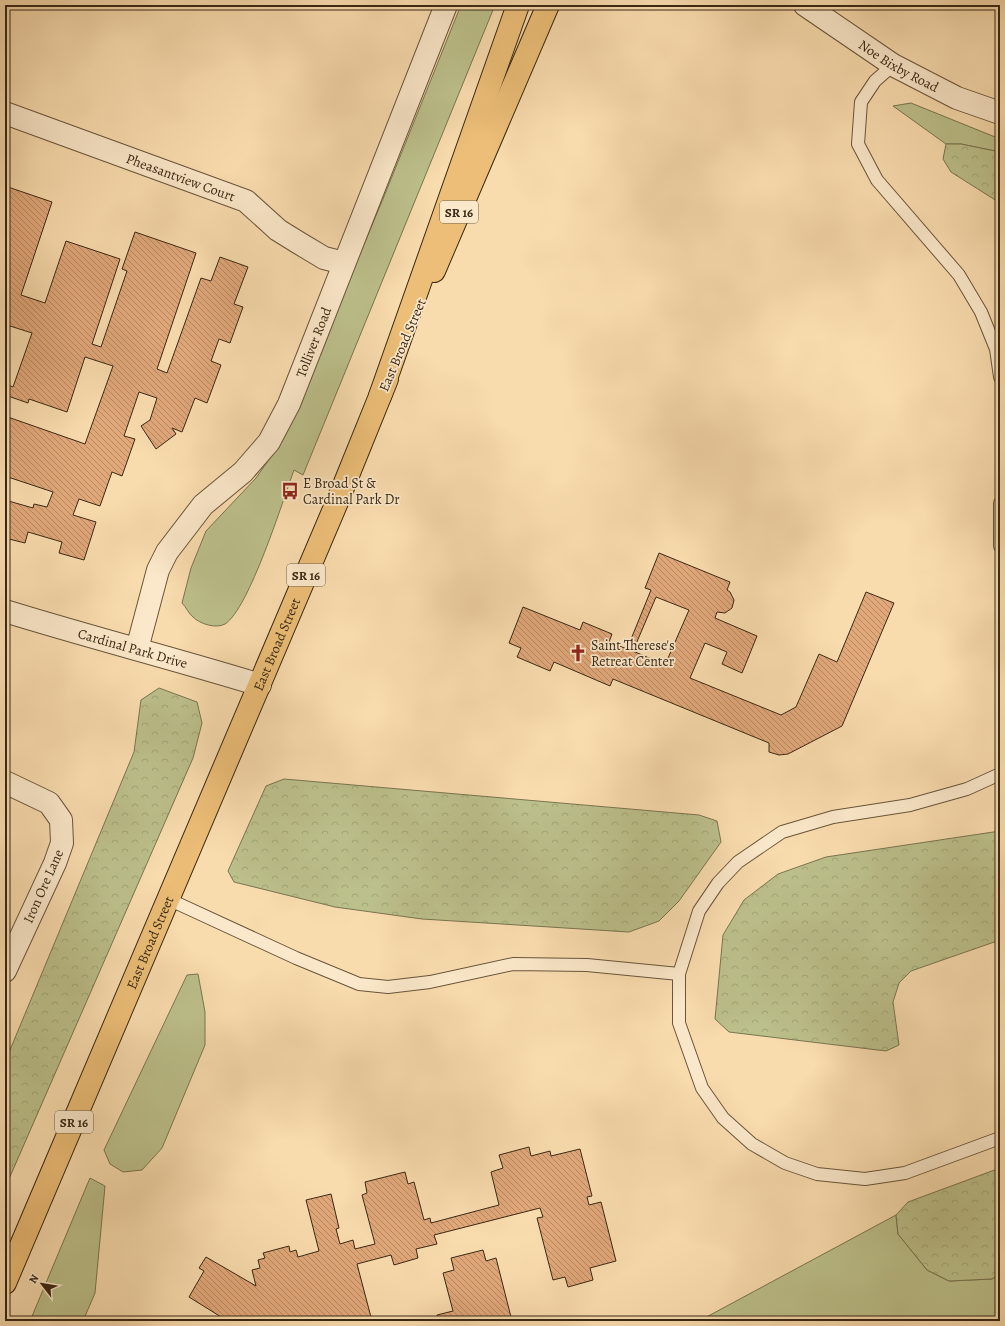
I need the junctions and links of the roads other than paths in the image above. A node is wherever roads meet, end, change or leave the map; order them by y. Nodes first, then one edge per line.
1 (446, 5) edge
2 (518, 5) edge
3 (548, 5) edge
4 (805, 5) edge
5 (893, 65) junction
6 (5, 113) edge
7 (1000, 113) edge
8 (344, 263) junction
9 (1000, 377) edge
10 (380, 396) junction
11 (1000, 503) edge
12 (1000, 546) edge
13 (5, 611) edge
14 (137, 649) junction
15 (260, 685) junction
16 (1000, 774) edge
17 (5, 782) edge
18 (168, 898) junction
19 (5, 971) edge
20 (679, 974) junction
21 (1000, 1138) edge
22 (5, 1283) edge

1 - 8 street, Tolliver Road
2 - 10 main road
3 - 10 main road, East Broad Street / SR 16
4 - 5 street, Noe Bixby Road
5 - 7 street, Noe Bixby Road
5 - 9 lane
6 - 8 street, Pheasantview Court
8 - 14 street, Tolliver Road
10 - 15 main road, East Broad Street / SR 16
11 - 12 lane
13 - 14 street, Cardinal Park Drive
14 - 15 street, Cardinal Park Drive
15 - 18 main road, East Broad Street / SR 16
16 - 20 lane
17 - 19 street, Iron Ore Lane
18 - 20 lane
18 - 22 main road, East Broad Street / SR 16
20 - 21 lane

